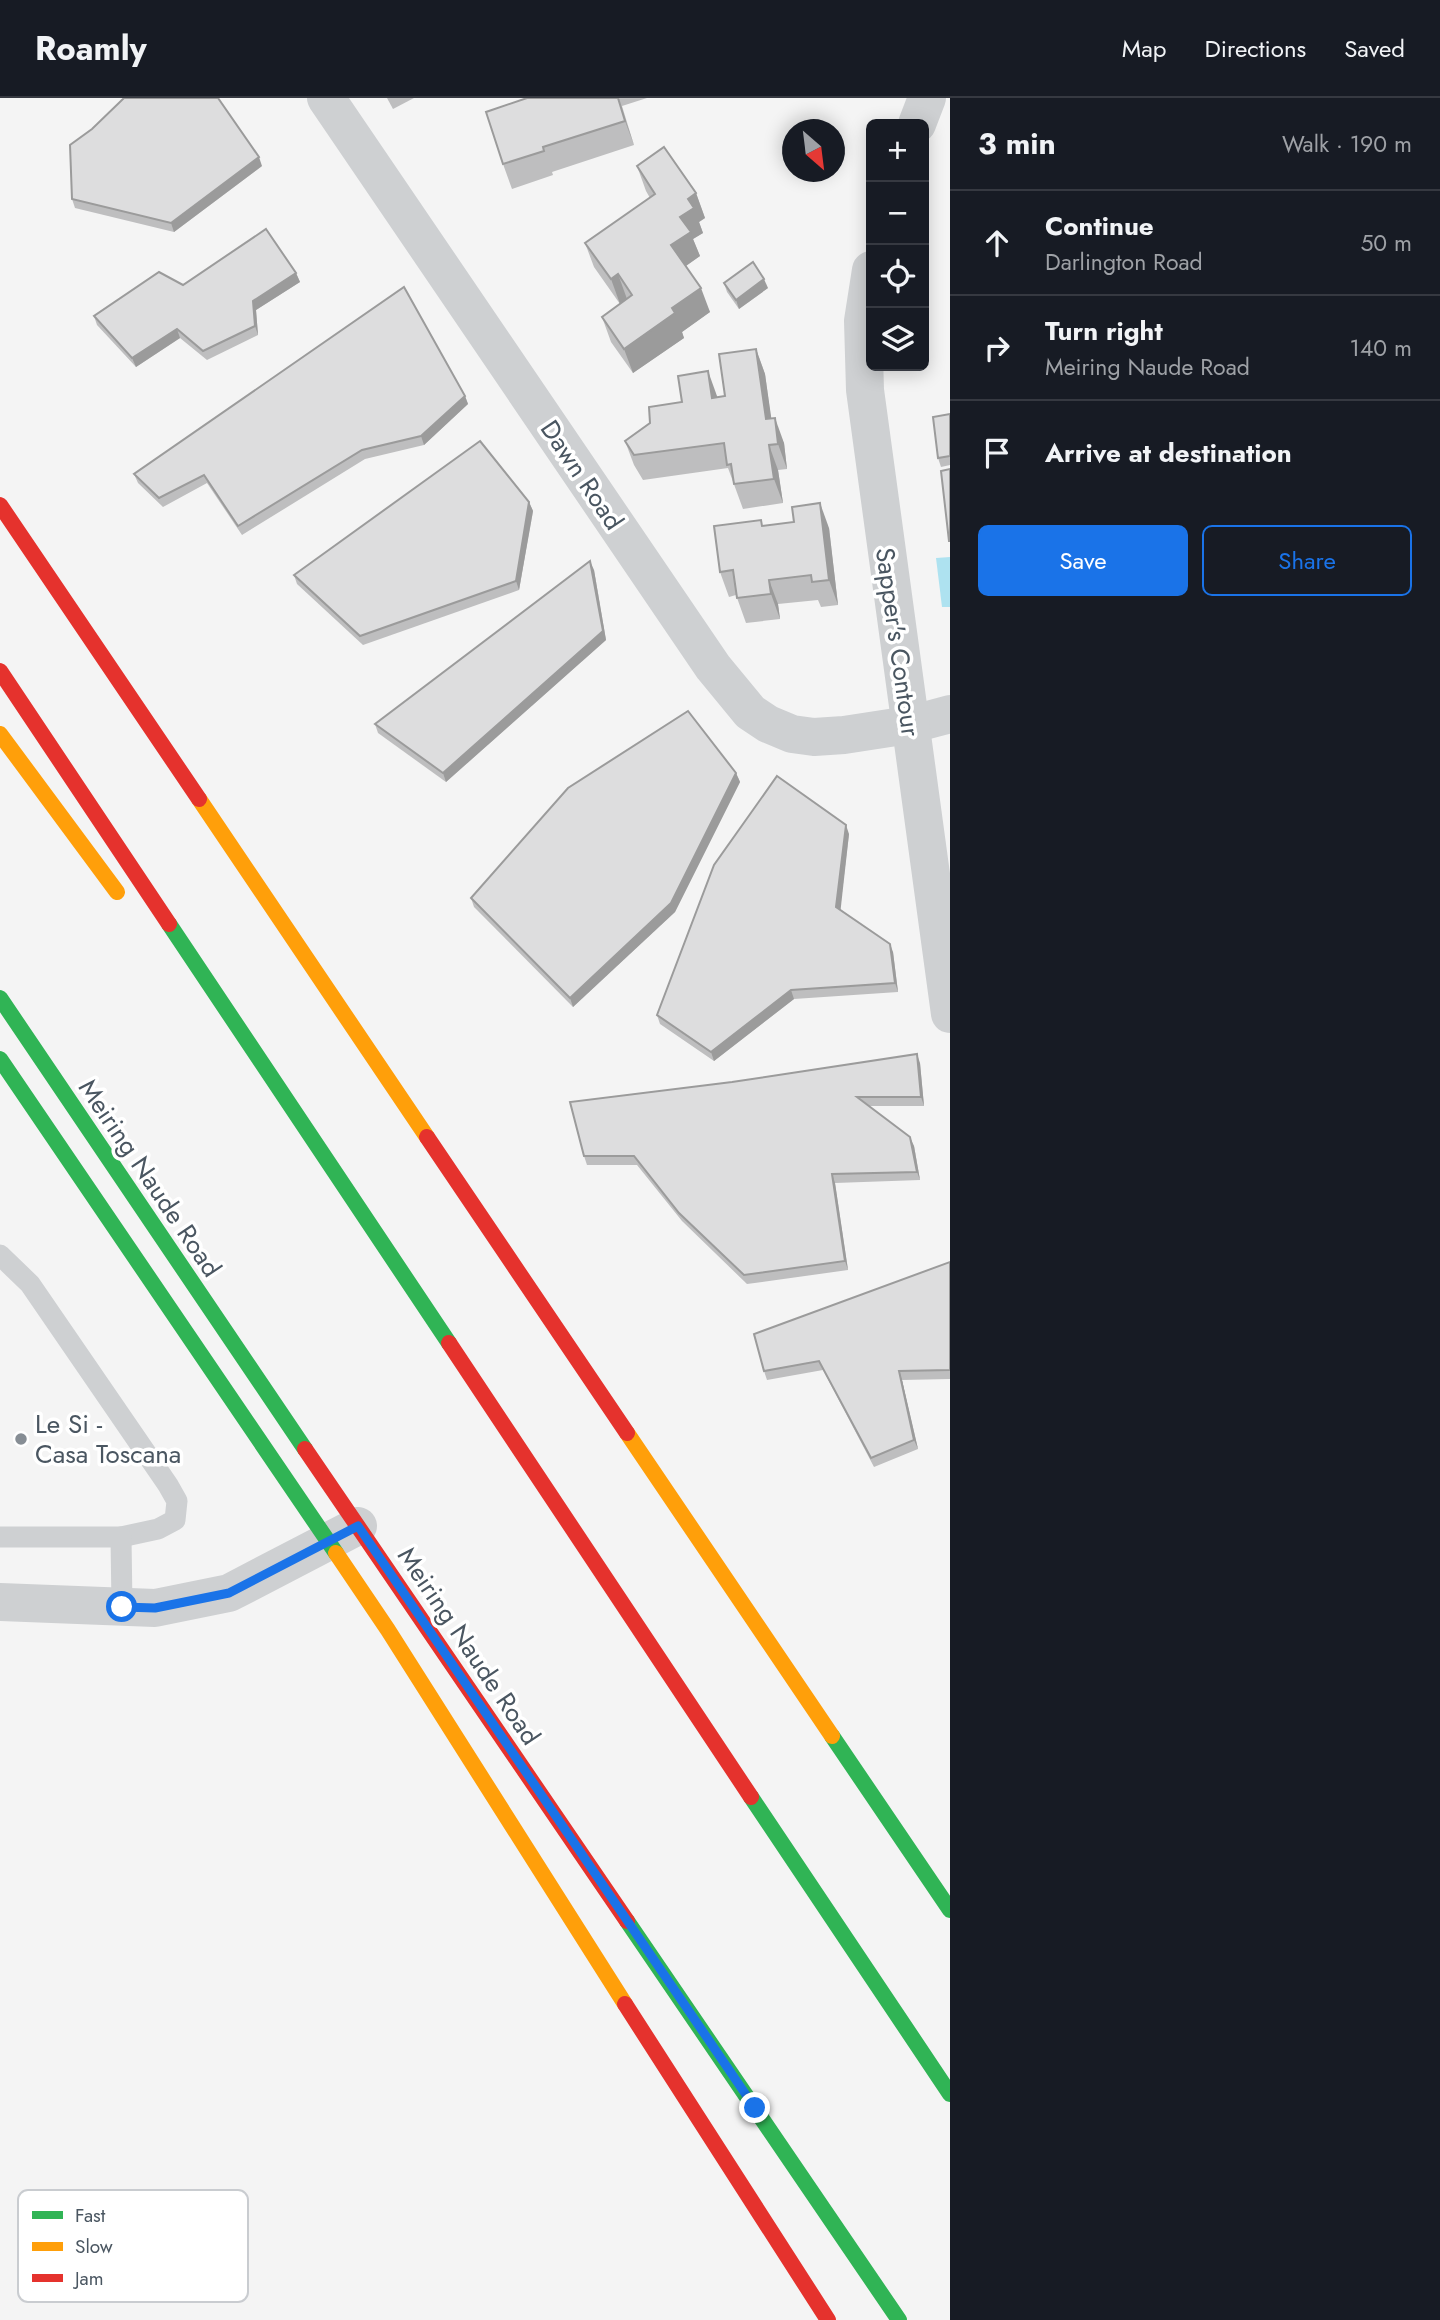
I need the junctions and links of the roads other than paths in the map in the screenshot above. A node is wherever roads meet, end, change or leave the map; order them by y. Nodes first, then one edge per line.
1 (326, 98) edge
2 (927, 98) edge
3 (919, 119) edge
4 (866, 302) edge
5 (0, 505) edge
6 (0, 671) edge
7 (950, 713) edge
8 (909, 725) junction
9 (0, 734) edge
10 (123, 899) dead end
11 (0, 998) edge
12 (950, 1014) edge
13 (222, 1032) dead end
14 (0, 1059) edge
15 (0, 1255) edge
16 (394, 1264) junction
17 (344, 1534) junction
18 (0, 1537) edge
19 (121, 1537) junction
20 (0, 1602) edge
21 (122, 1607) junction
22 (950, 1910) edge
23 (950, 2094) edge
24 (828, 2320) edge
25 (900, 2320) edge

1 - 8 street, Dawn Road
2 - 3 street
4 - 8 street, Sapper's Contour
5 - 22 main road
6 - 16 main road
7 - 8 street, Dawn Road
8 - 12 street, Sapper's Contour
9 - 10 main road
11 - 17 main road, Meiring Naude Road
13 - 16 main road
14 - 17 main road, Meiring Naude Road
15 - 19 lane
16 - 23 main road
17 - 21 street
17 - 24 main road, Meiring Naude Road
17 - 25 main road, Meiring Naude Road
18 - 19 lane
19 - 21 lane
20 - 21 street

